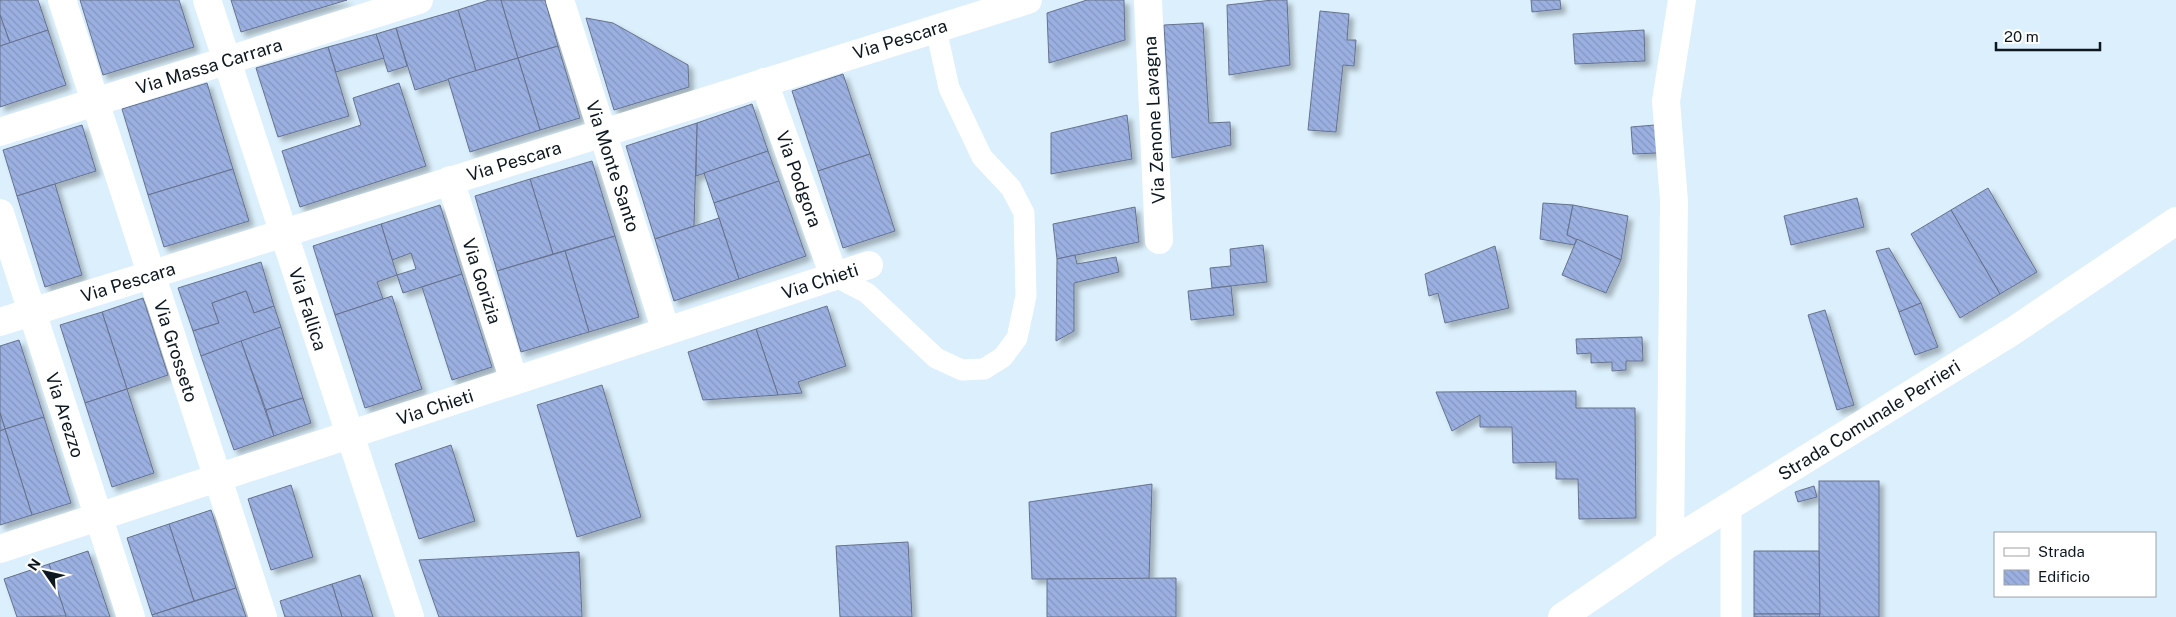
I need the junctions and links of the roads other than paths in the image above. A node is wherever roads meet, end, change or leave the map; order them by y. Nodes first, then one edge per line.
1 (62, 0) edge
2 (207, 0) edge
3 (418, 0) edge
4 (560, 0) edge
5 (1028, 0) edge
6 (1148, 0) edge
7 (1682, 0) edge
8 (376, 6) edge
9 (936, 29) junction
10 (226, 61) junction
11 (764, 82) junction
12 (95, 102) junction
13 (0, 132) edge
14 (602, 133) junction
15 (450, 180) junction
16 (0, 213) edge
17 (2176, 221) edge
18 (283, 233) junction
19 (1159, 240) dead end
20 (869, 265) dead end
21 (151, 274) junction
22 (834, 276) junction
23 (32, 312) junction
24 (0, 322) edge
25 (666, 331) junction
26 (514, 381) junction
27 (350, 434) junction
28 (217, 478) junction
29 (1731, 505) junction
30 (98, 517) junction
31 (1670, 543) junction
32 (0, 549) edge
33 (131, 617) edge
34 (263, 617) edge
35 (410, 617) edge
36 (1562, 617) edge
37 (1731, 617) edge

1 - 12 street, Via Grosseto
2 - 10 street, Via Fallica
3 - 8 street, Via Massa Carrara
4 - 14 street, Via Monte Santo
5 - 9 street, Via Pescara
6 - 19 street, Via Zenone Lavagna
7 - 31 street
8 - 10 street, Via Massa Carrara
9 - 11 street, Via Pescara
9 - 22 lane
10 - 12 street, Via Massa Carrara
10 - 18 street, Via Fallica
11 - 14 street, Via Pescara
11 - 22 street, Via Podgora
12 - 13 street, Via Massa Carrara
12 - 21 street, Via Grosseto
14 - 15 street, Via Pescara
14 - 25 street, Via Monte Santo
15 - 18 street, Via Pescara
15 - 26 street, Via Gorizia
16 - 23 street, Via Arezzo
17 - 29 street, Strada Comunale Perrieri
18 - 21 street, Via Pescara
18 - 27 street, Via Fallica
20 - 22 street, Via Chieti
21 - 23 street, Via Pescara
21 - 28 street, Via Grosseto
22 - 25 street, Via Chieti
23 - 24 street, Via Pescara
23 - 30 street, Via Arezzo
25 - 26 street, Via Chieti
26 - 27 street, Via Chieti
27 - 28 street, Via Chieti
27 - 35 street, Via Fallica
28 - 30 street, Via Chieti
28 - 34 street, Via Grosseto
29 - 31 street, Strada Comunale Perrieri
29 - 37 lane
30 - 32 street, Via Chieti
30 - 33 street, Via Arezzo
31 - 36 street, Strada Comunale Perrieri

